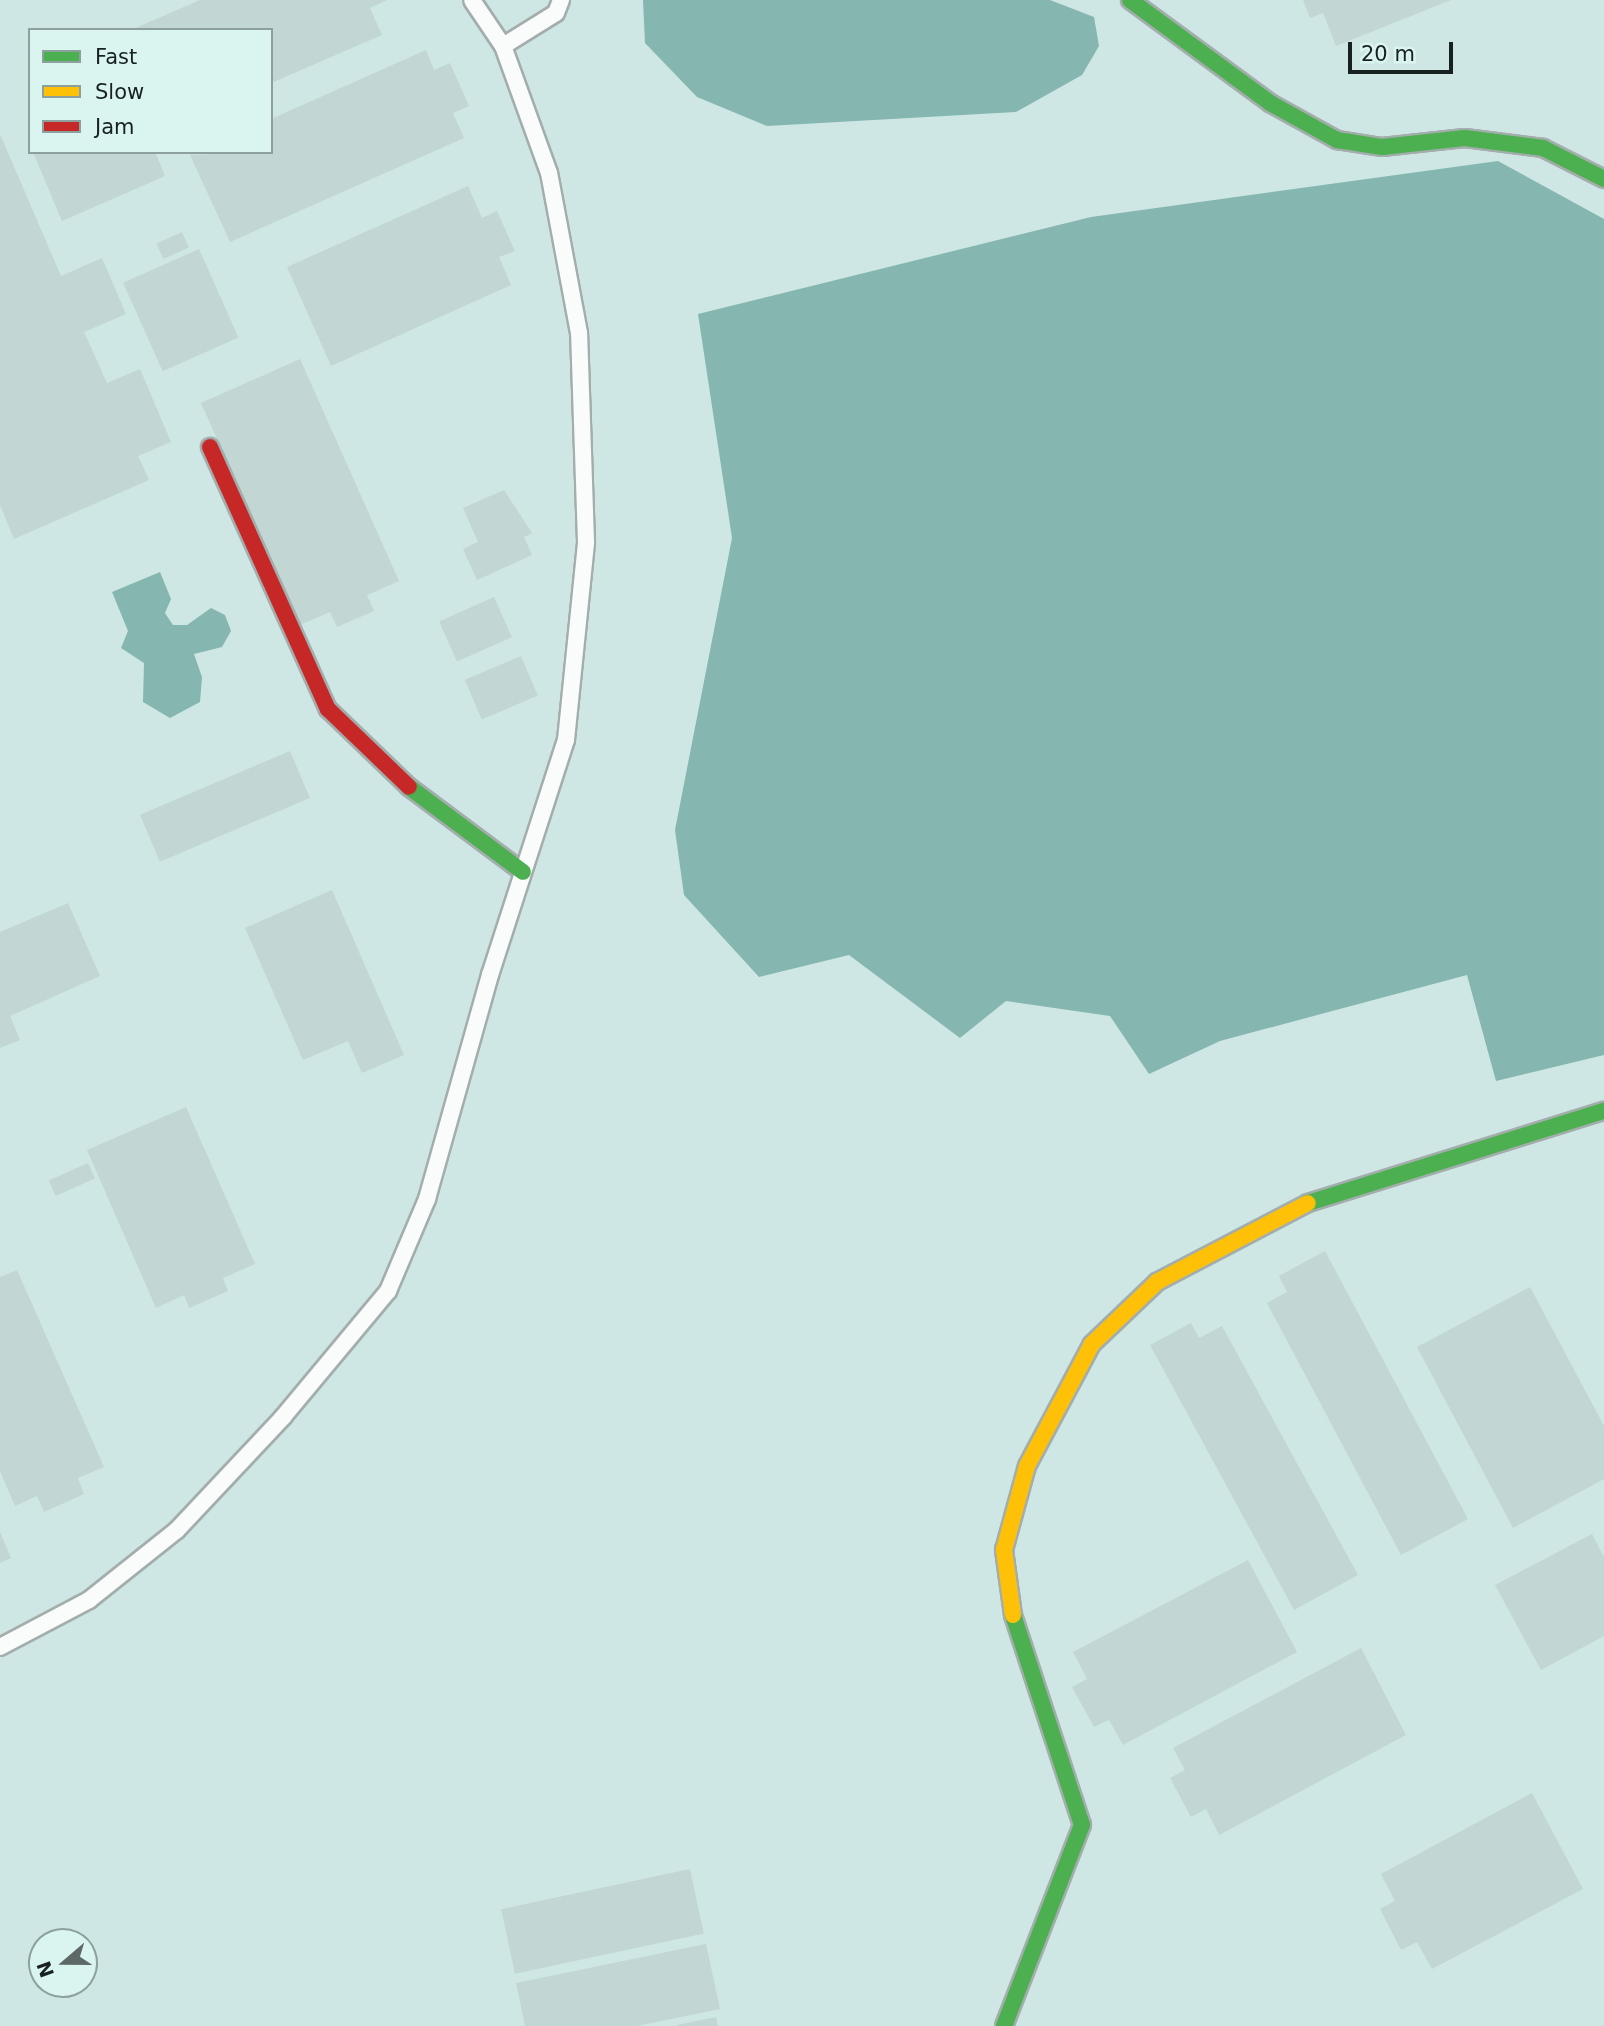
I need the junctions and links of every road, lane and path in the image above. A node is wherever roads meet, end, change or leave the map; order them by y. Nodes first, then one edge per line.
1 (472, 0) edge
2 (561, 0) edge
3 (1130, 0) edge
4 (503, 46) junction
5 (1604, 178) edge
6 (209, 447) dead end
7 (523, 872) junction
8 (1604, 1111) edge
9 (0, 1647) edge
10 (1004, 2026) edge

1 - 4 lane
2 - 4 lane
3 - 5 street
4 - 7 lane
6 - 7 street
7 - 9 lane
8 - 10 street

